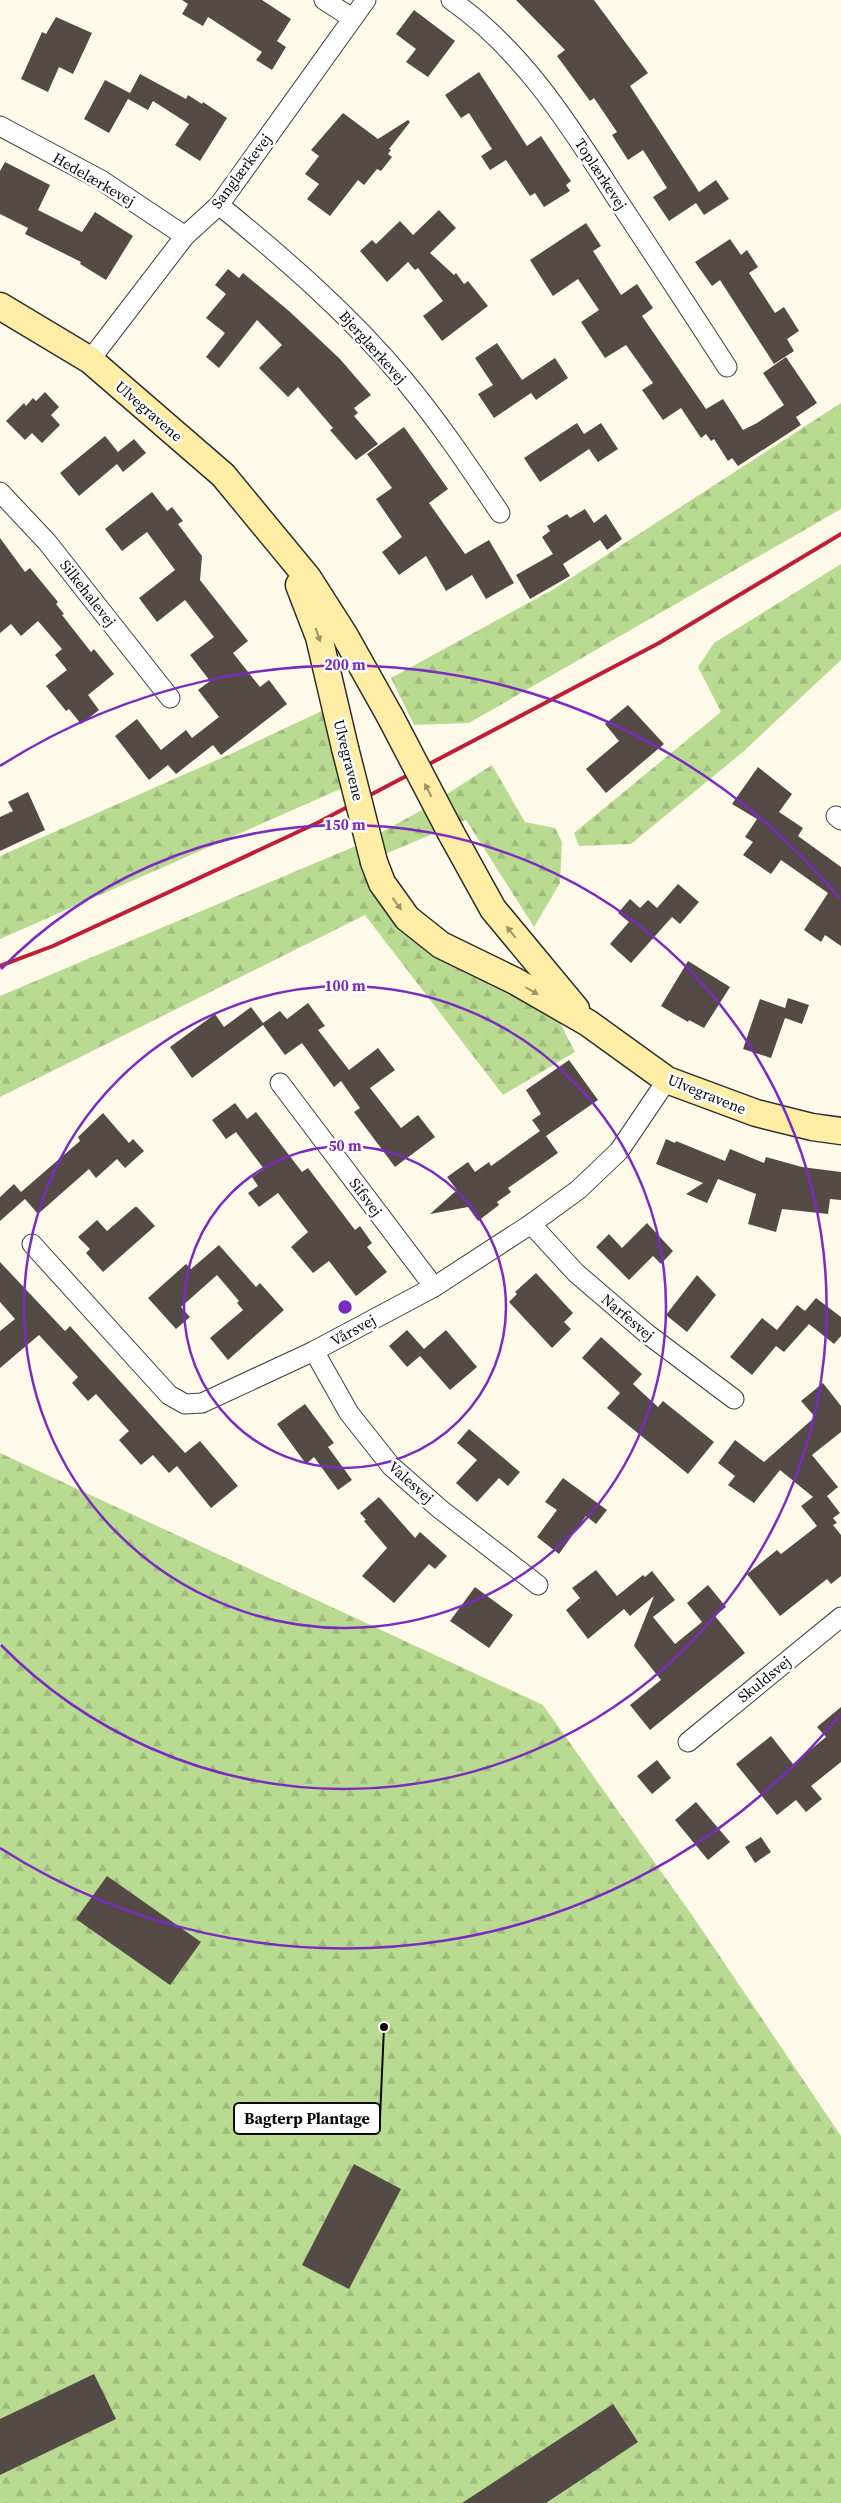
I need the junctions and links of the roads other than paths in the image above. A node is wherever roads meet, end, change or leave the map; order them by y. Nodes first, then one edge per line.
1 (324, 0) edge
2 (366, 0) edge
3 (450, 0) edge
4 (352, 18) junction
5 (0, 126) edge
6 (219, 205) junction
7 (185, 236) junction
8 (0, 306) edge
9 (90, 360) junction
10 (727, 367) dead end
11 (0, 492) edge
12 (500, 513) dead end
13 (278, 542) junction
14 (170, 698) dead end
15 (588, 1023) junction
16 (667, 1080) junction
17 (280, 1083) dead end
18 (841, 1131) edge
19 (531, 1224) junction
20 (32, 1244) dead end
21 (434, 1287) junction
22 (314, 1352) junction
23 (734, 1398) dead end
24 (538, 1585) dead end
25 (841, 1617) edge
26 (688, 1742) dead end

1 - 4 street
2 - 4 street, Sanglærkevej
3 - 10 street, Toplærkevej
4 - 6 street, Sanglærkevej
5 - 7 street, Hedelærkevej
6 - 7 street, Sanglærkevej
6 - 12 street, Bjerglærkevej
7 - 9 street, Sanglærkevej
8 - 9 street, Ulvegravene
9 - 13 street, Ulvegravene
11 - 14 street, Silkehalevej
15 -> 13 street, Ulvegravene, bridge
13 -> 15 street, Ulvegravene, bridge
15 - 16 street, Ulvegravene
16 - 18 street, Ulvegravene
16 - 19 street, Vårsvej
17 - 21 street, Sifsvej
19 - 21 street, Vårsvej
19 - 23 street, Narfesvej
20 - 22 street, Vårsvej
21 - 22 street, Vårsvej
22 - 24 street, Valesvej
25 - 26 street, Skuldsvej

